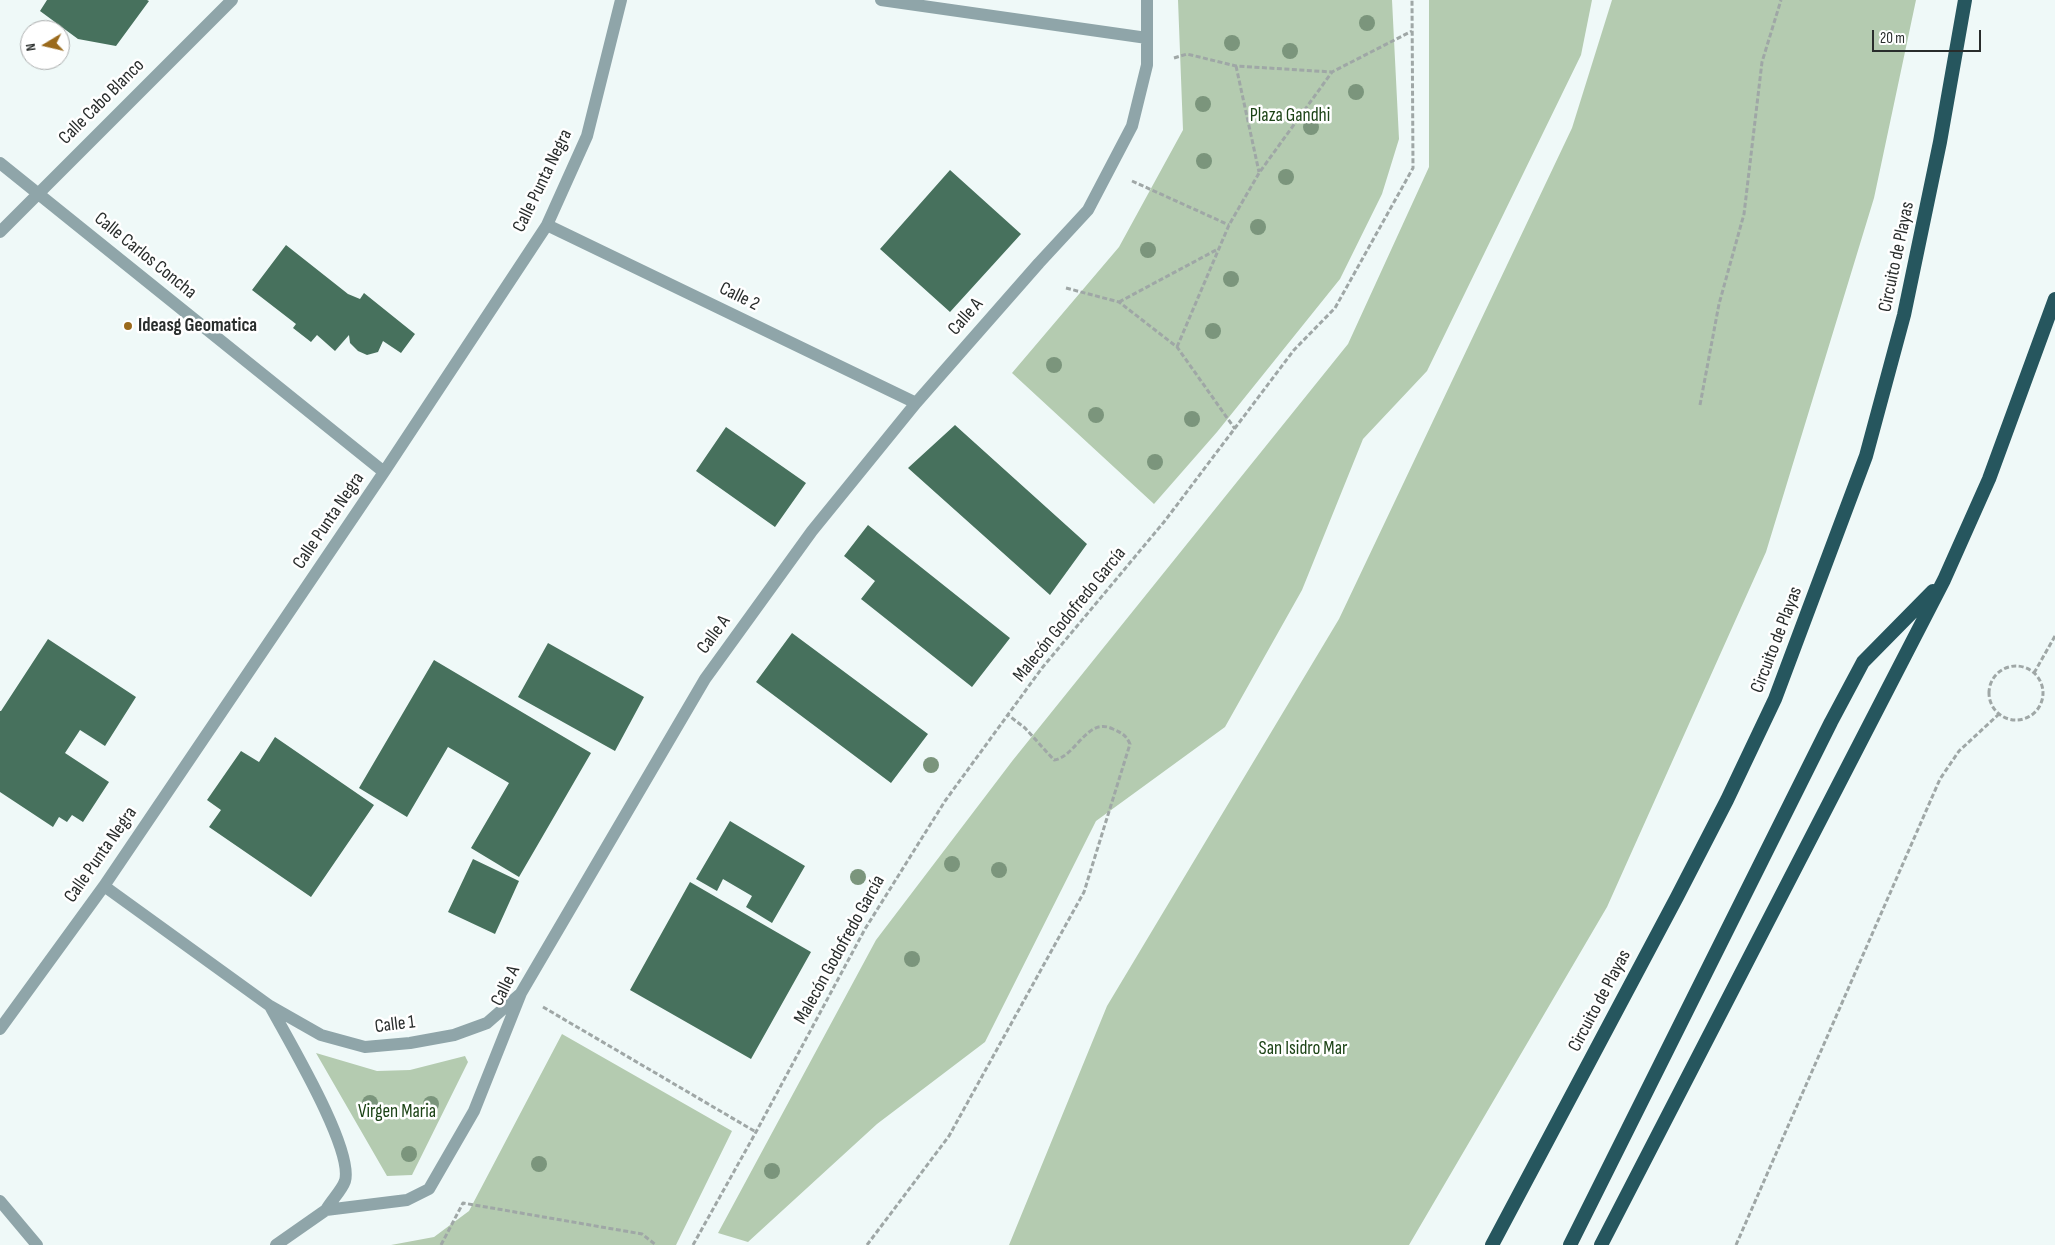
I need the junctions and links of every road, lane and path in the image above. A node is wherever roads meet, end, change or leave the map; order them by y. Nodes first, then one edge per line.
1 (232, 0) edge
2 (621, 0) edge
3 (881, 0) edge
4 (1147, 0) edge
5 (1412, 0) edge
6 (1781, 0) edge
7 (1965, 0) edge
8 (1412, 31) junction
9 (1147, 38) junction
10 (1174, 58) dead end
11 (1236, 66) junction
12 (1332, 72) junction
13 (0, 163) edge
14 (1110, 171) junction
15 (1259, 173) junction
16 (37, 193) junction
17 (547, 225) junction
18 (1229, 225) junction
19 (0, 232) edge
20 (1219, 248) junction
21 (1066, 288) dead end
22 (2055, 299) edge
23 (1120, 302) junction
24 (1178, 347) junction
25 (916, 403) junction
26 (1700, 405) dead end
27 (1234, 429) junction
28 (384, 472) junction
29 (1944, 580) junction
30 (2055, 636) edge
31 (2034, 673) junction
32 (1008, 714) junction
33 (1999, 714) junction
34 (104, 886) junction
35 (521, 993) junction
36 (540, 1005) dead end
37 (270, 1006) junction
38 (0, 1029) edge
39 (756, 1132) junction
40 (0, 1201) edge
41 (326, 1210) junction
42 (38, 1245) edge
43 (276, 1245) edge
44 (441, 1245) edge
45 (656, 1245) edge
46 (692, 1245) edge
47 (867, 1245) edge
48 (1492, 1245) edge
49 (1570, 1245) edge
50 (1601, 1245) edge
51 (1736, 1245) edge

1 - 16 street, Calle Cabo Blanco
2 - 17 street, Calle Punta Negra
3 - 9 street
4 - 9 street, Calle A
5 - 8 path, Malecón Godofredo García
6 - 26 path
7 - 48 highway, Circuito de Playas
8 - 12 path
8 - 27 path, Malecón Godofredo García
9 - 14 street, Calle A
10 - 11 path
11 - 12 path
11 - 15 path
12 - 15 path
13 - 16 street, Calle Carlos Concha
14 - 18 path
14 - 25 street, Calle A
15 - 18 path
16 - 19 street, Calle Cabo Blanco
16 - 28 street, Calle Carlos Concha
17 - 25 street, Calle 2
17 - 28 street, Calle Punta Negra
18 - 20 path
20 - 23 path
20 - 24 path
21 - 23 path
22 - 29 highway
23 - 24 path
24 - 27 path
25 - 35 street, Calle A
27 - 32 path, Malecón Godofredo García
28 - 34 street, Calle Punta Negra
29 - 49 highway
29 - 50 highway
30 - 31 path
31 - 33 path
31 - 33 path
32 - 39 path, Malecón Godofredo García
32 - 47 path
33 - 51 path
34 - 37 street, Calle 1
34 - 38 street, Calle Punta Negra
35 - 37 street, Calle 1
35 - 41 street, Calle A
36 - 39 path
37 - 41 street, Calle 1
39 - 46 path, Malecón Godofredo García
40 - 42 street
41 - 43 street, Calle A
44 - 45 path

